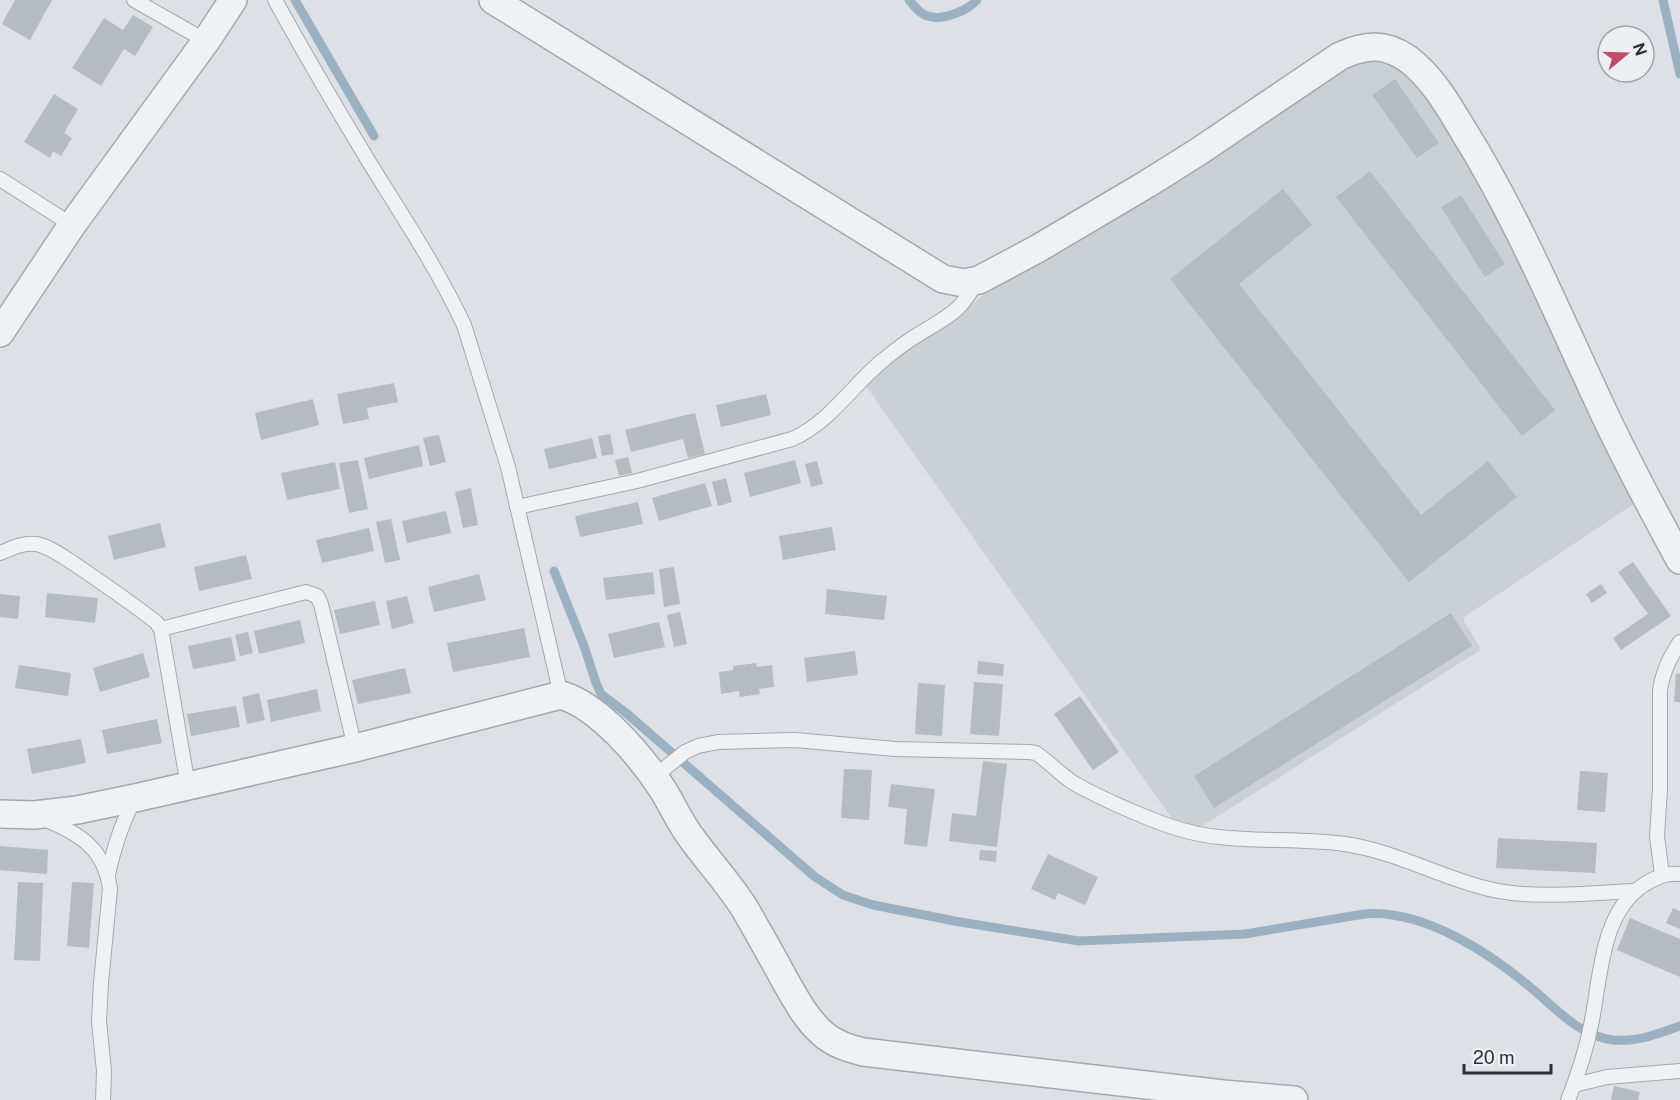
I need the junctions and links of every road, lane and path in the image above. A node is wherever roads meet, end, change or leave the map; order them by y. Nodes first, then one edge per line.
1 (134, 0) edge
2 (233, 0) edge
3 (274, 0) edge
4 (494, 0) edge
5 (206, 41) junction
6 (0, 179) edge
7 (72, 225) junction
8 (979, 280) junction
9 (0, 333) edge
10 (517, 507) junction
11 (0, 553) edge
12 (1680, 560) edge
13 (161, 629) junction
14 (1680, 642) edge
15 (561, 695) junction
16 (355, 748) junction
17 (662, 770) junction
18 (188, 786) junction
19 (135, 798) junction
20 (0, 814) edge
21 (34, 815) junction
22 (1680, 874) edge
23 (108, 875) junction
24 (1662, 875) junction
25 (1634, 891) junction
26 (1680, 1071) edge
27 (1574, 1085) junction
28 (103, 1100) edge
29 (1294, 1100) edge
30 (1568, 1100) edge

1 - 5 lane
2 - 5 street
3 - 10 lane
4 - 8 street
5 - 7 street
6 - 7 lane
7 - 9 street
8 - 10 lane
8 - 12 street
10 - 15 lane
11 - 13 lane
13 - 16 lane
13 - 18 lane
14 - 24 lane
15 - 16 street
15 - 17 street
16 - 18 street
17 - 25 lane
17 - 29 street
18 - 19 street
19 - 21 street
19 - 23 lane
20 - 21 street
21 - 23 lane
22 - 24 lane
23 - 28 lane
24 - 25 lane
25 - 27 lane
26 - 27 lane
27 - 30 lane

